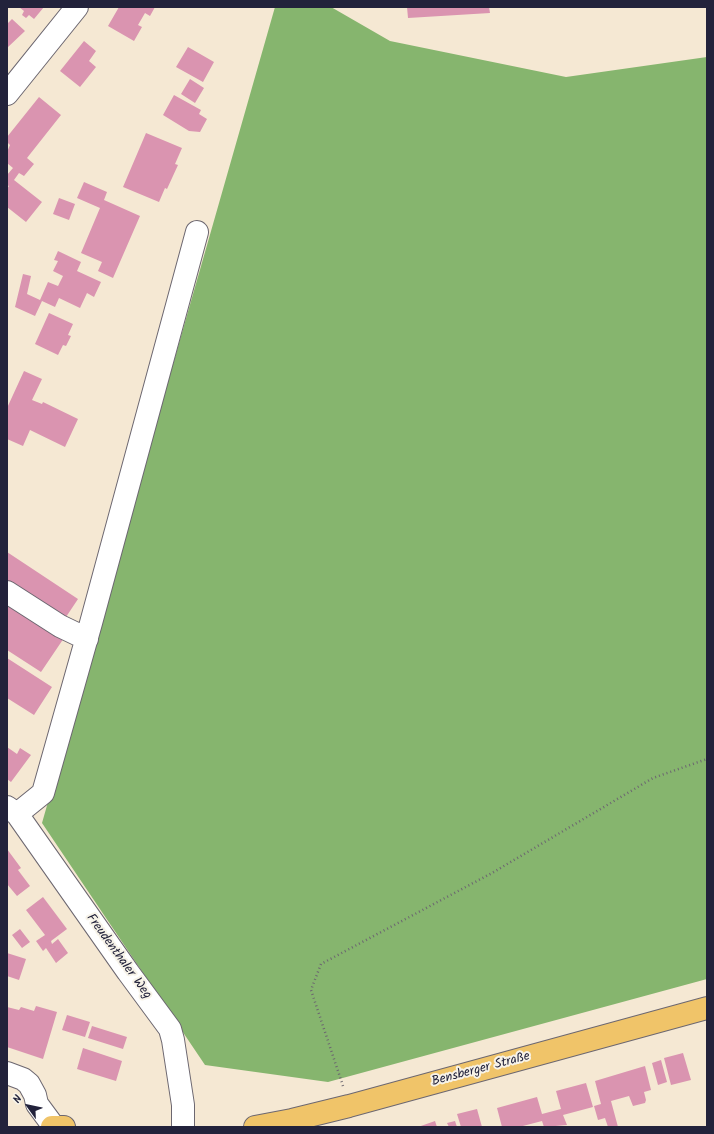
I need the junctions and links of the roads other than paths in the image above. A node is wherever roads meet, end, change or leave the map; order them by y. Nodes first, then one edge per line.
1 (77, 7) edge
2 (7, 94) edge
3 (197, 232) dead end
4 (7, 592) edge
5 (87, 639) junction
6 (12, 810) edge
7 (707, 1008) edge
8 (7, 1073) edge
9 (53, 1127) edge
10 (64, 1127) edge
11 (183, 1127) edge
12 (255, 1127) edge

1 - 2 street
3 - 5 street
4 - 5 street
5 - 6 street
6 - 11 street, Freudenthaler Weg
7 - 12 main road, Bensberger Straße
8 - 9 street
9 - 10 main road

